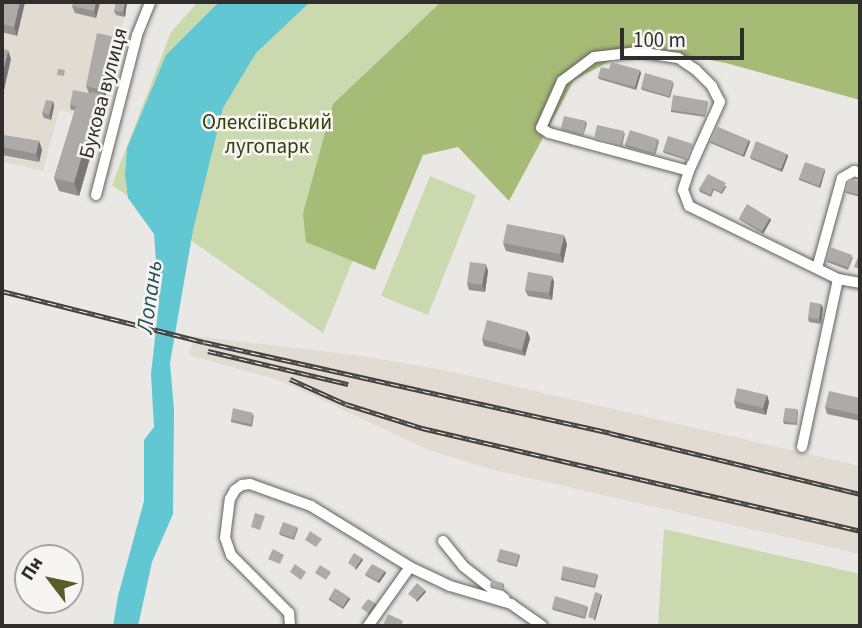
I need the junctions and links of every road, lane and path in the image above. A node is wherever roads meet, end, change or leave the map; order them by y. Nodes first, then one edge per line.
1 (150, 2) edge
2 (689, 171) junction
3 (860, 173) edge
4 (96, 195) dead end
5 (817, 268) junction
6 (838, 279) junction
7 (860, 283) edge
8 (802, 447) dead end
9 (443, 541) dead end
10 (410, 567) junction
11 (510, 604) junction
12 (290, 626) edge
13 (368, 626) edge
14 (542, 626) edge

1 - 4 street, Букова вулиця
2 - 2 street
2 - 5 street
3 - 5 street
5 - 6 street
6 - 7 street
6 - 8 street
9 - 11 street
10 - 11 street
10 - 12 street
10 - 13 street
11 - 14 street

